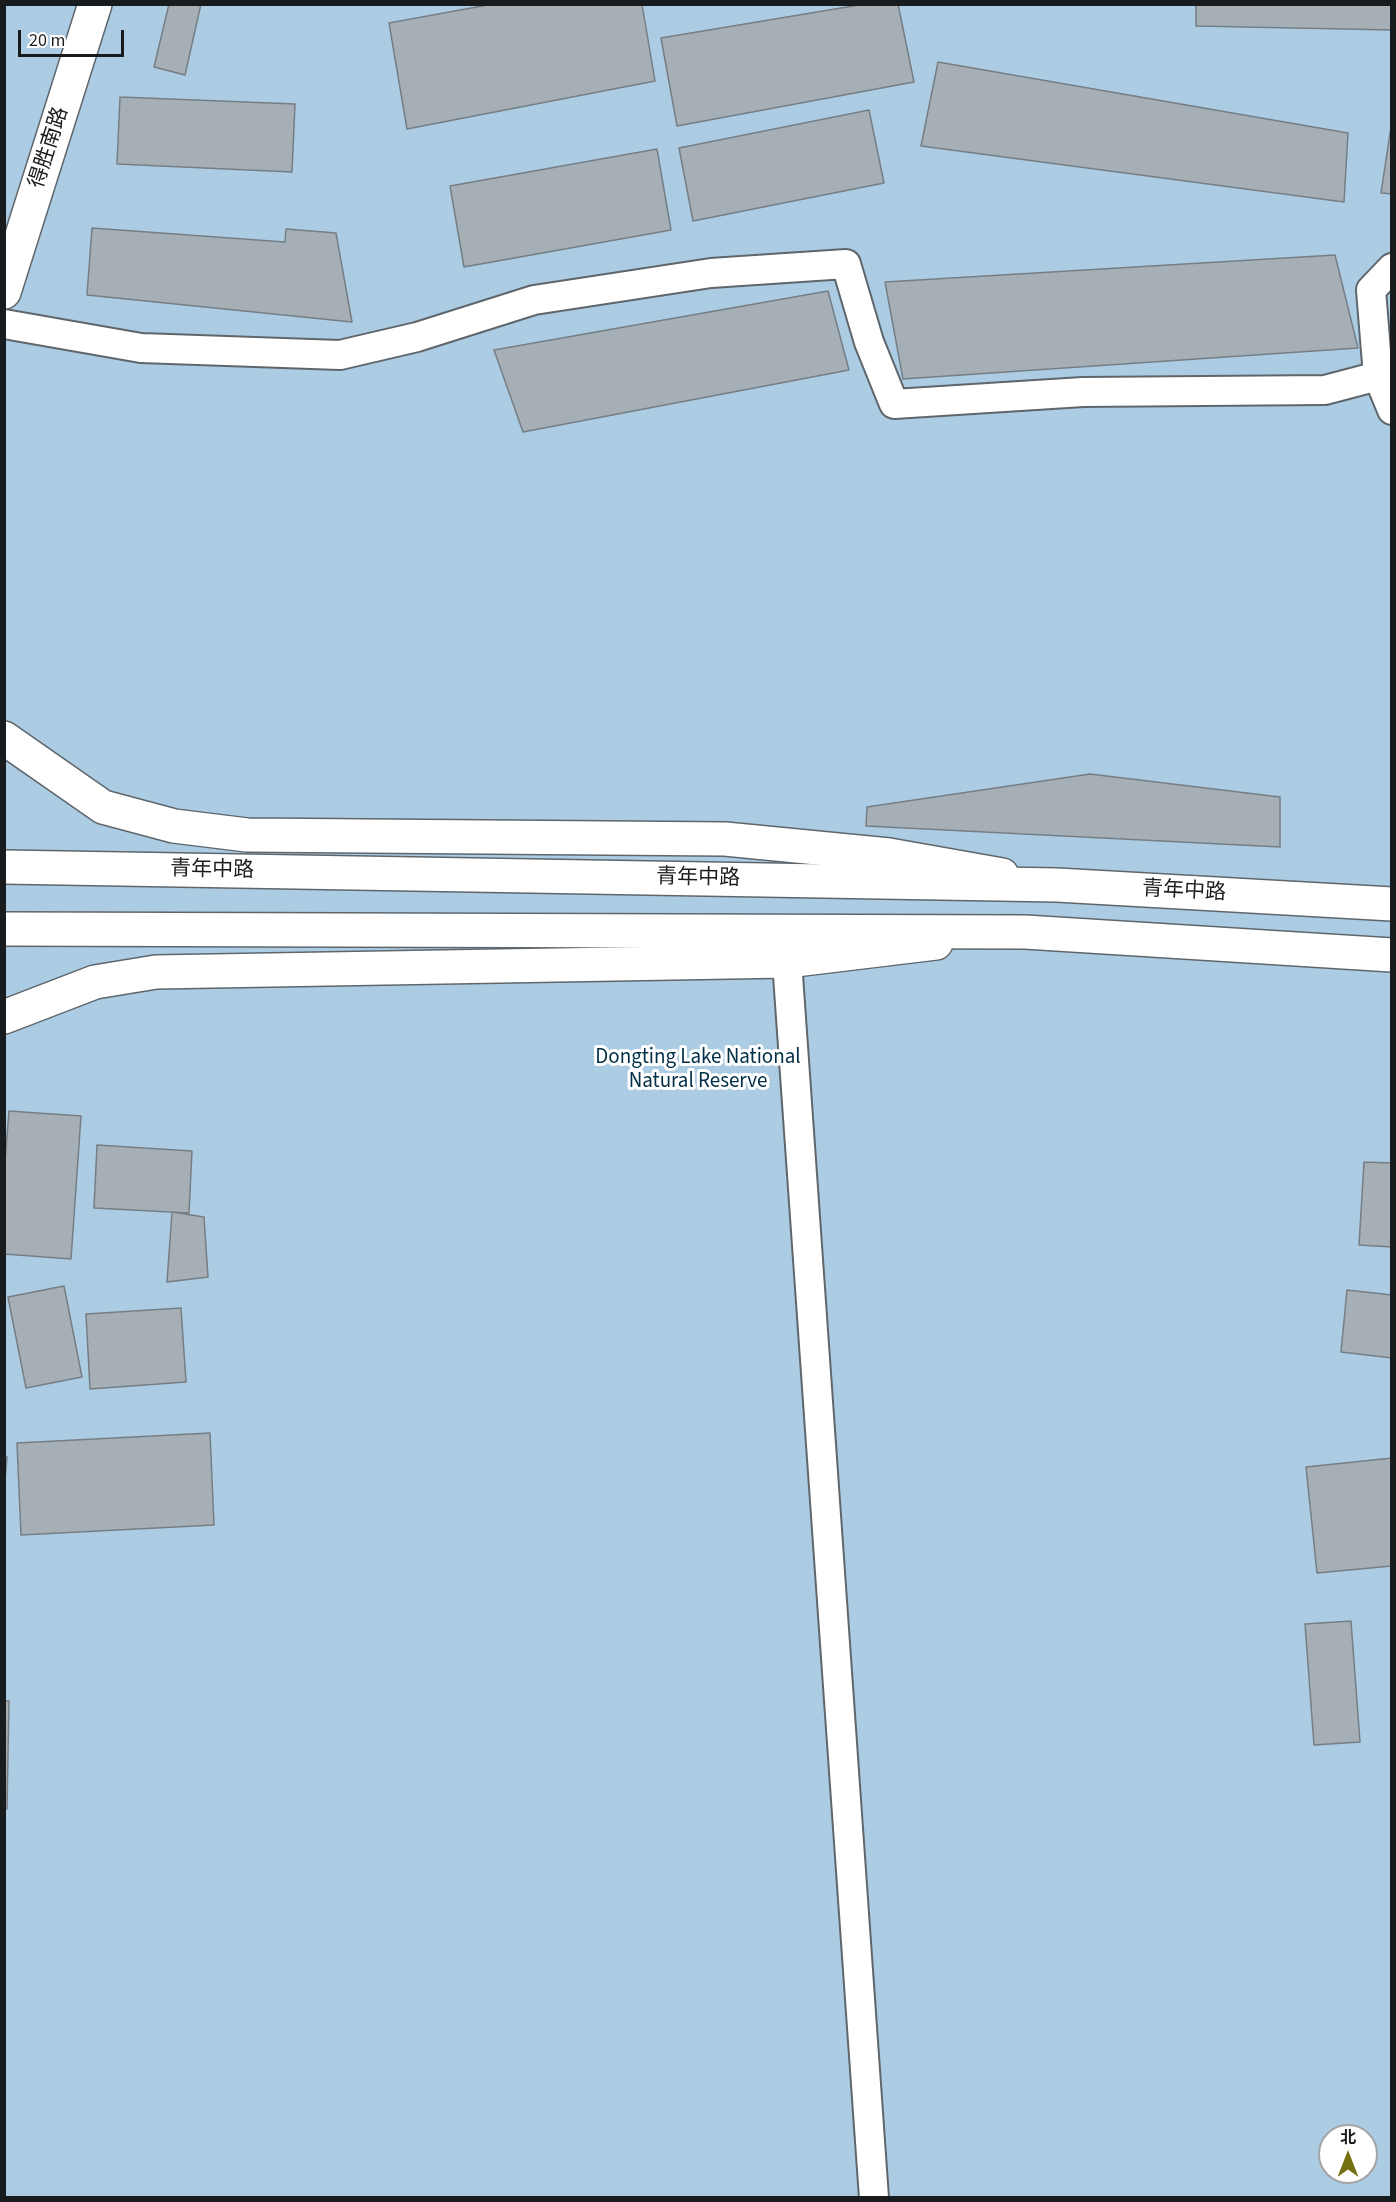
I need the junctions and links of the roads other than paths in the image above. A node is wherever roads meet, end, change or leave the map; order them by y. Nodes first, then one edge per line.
1 (95, 4) edge
2 (1392, 268) edge
3 (4, 292) edge
4 (4, 324) edge
5 (1378, 376) junction
6 (1392, 410) edge
7 (4, 738) edge
8 (4, 867) edge
9 (1057, 885) junction
10 (1392, 904) edge
11 (4, 929) edge
12 (1025, 932) junction
13 (1392, 954) edge
14 (787, 961) junction
15 (4, 1017) edge
16 (874, 2198) edge

1 - 3 main road, 得胜南路
2 - 5 street
4 - 5 street
5 - 6 street
7 - 9 main road
8 - 9 main road, 青年中路
9 - 10 main road, 青年中路
11 - 12 main road
12 - 13 main road
12 - 14 main road
14 - 15 main road
14 - 16 street

